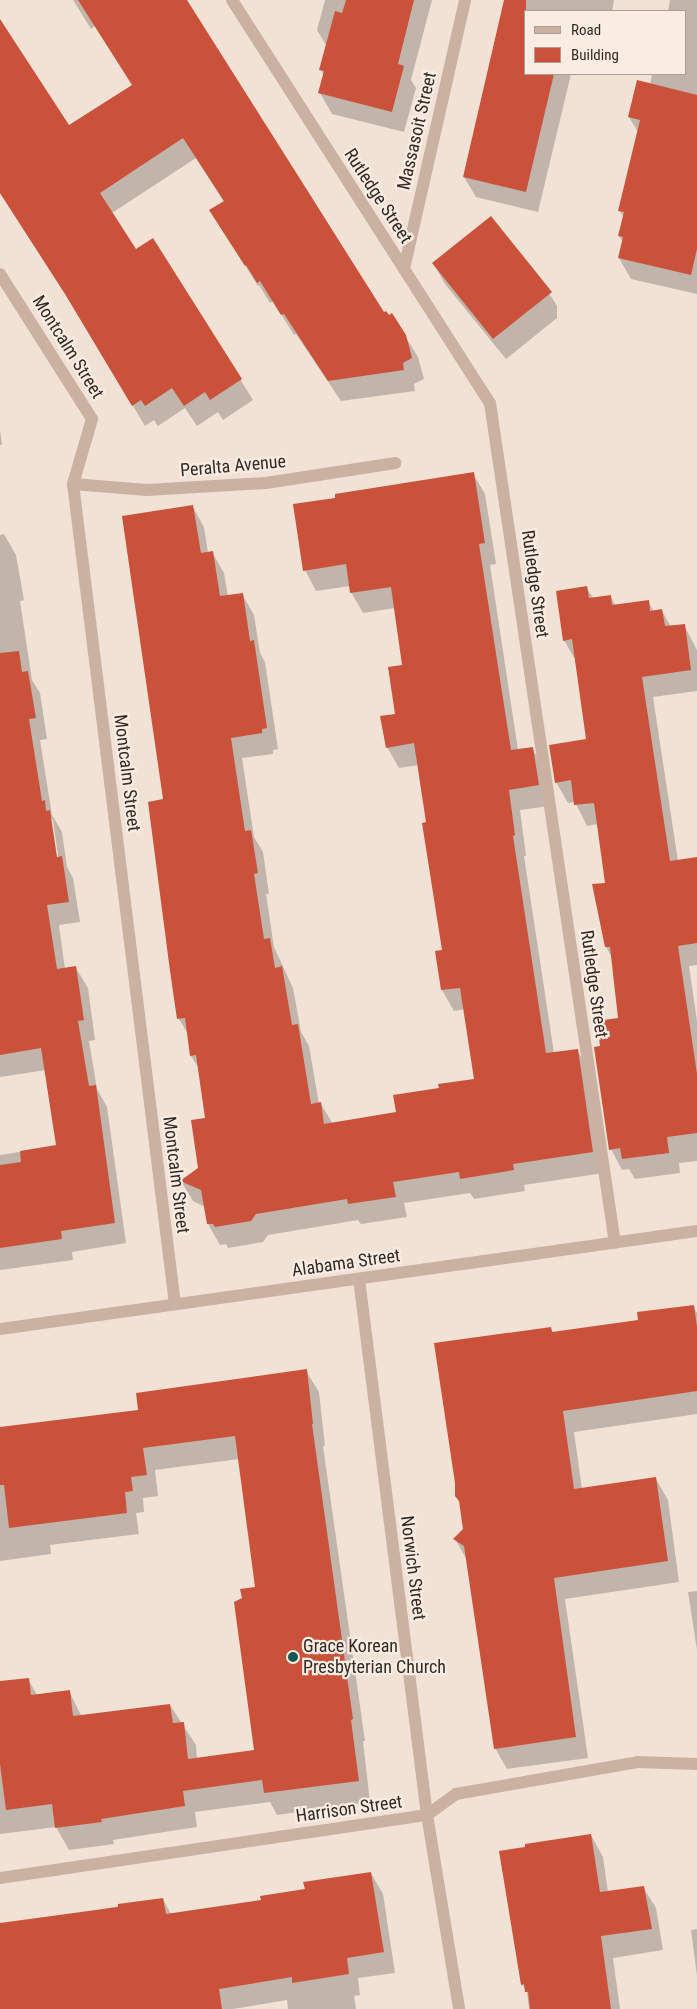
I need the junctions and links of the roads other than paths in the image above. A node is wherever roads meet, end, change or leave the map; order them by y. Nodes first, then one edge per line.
1 (232, 0) edge
2 (465, 0) edge
3 (404, 269) junction
4 (0, 274) edge
5 (395, 462) dead end
6 (73, 484) junction
7 (697, 1231) edge
8 (615, 1243) junction
9 (359, 1279) junction
10 (175, 1304) junction
11 (0, 1329) edge
12 (697, 1764) edge
13 (426, 1815) junction
14 (0, 1878) edge
15 (459, 2009) edge

1 - 3 street, Rutledge Street
2 - 3 street, Massasoit Street
3 - 8 street, Rutledge Street
4 - 6 street, Montcalm Street
5 - 6 street, Peralta Avenue
6 - 10 street, Montcalm Street
7 - 8 street, Alabama Street
8 - 9 street, Alabama Street
9 - 10 street, Alabama Street
9 - 13 street, Norwich Street
10 - 11 street, Alabama Street
12 - 13 street, Harrison Street
13 - 14 street, Harrison Street
13 - 15 street, Norwich Street

